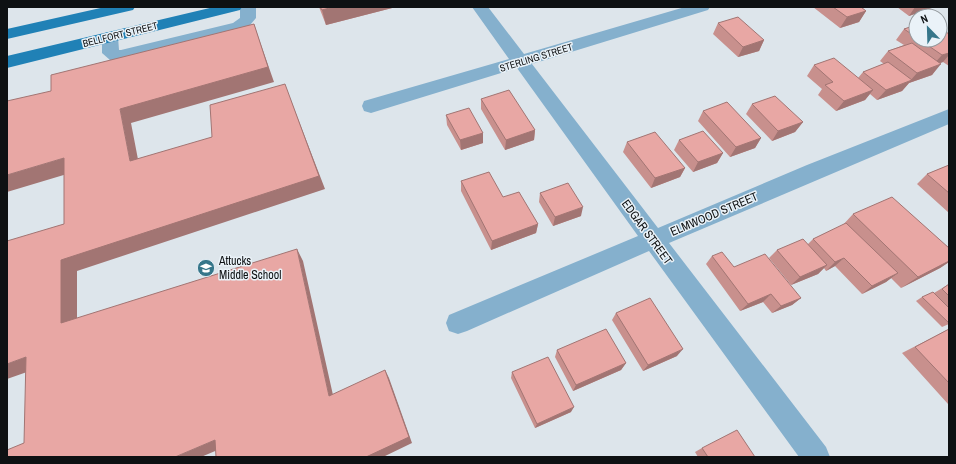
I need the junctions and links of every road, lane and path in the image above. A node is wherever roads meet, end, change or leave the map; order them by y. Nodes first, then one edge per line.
1 (128, 7) edge
2 (232, 7) edge
3 (248, 7) edge
4 (480, 7) edge
5 (702, 7) edge
6 (7, 34) edge
7 (110, 37) junction
8 (522, 61) junction
9 (7, 62) edge
10 (371, 106) dead end
11 (949, 116) edge
12 (653, 240) junction
13 (458, 323) dead end
14 (816, 457) edge

1 - 6 main road
2 - 7 main road, BELLFORT STREET
3 - 7 street
4 - 8 street, EDGAR STREET
5 - 8 street, STERLING STREET
7 - 9 main road, BELLFORT STREET
8 - 10 street, STERLING STREET
8 - 12 street, EDGAR STREET
11 - 12 street, ELMWOOD STREET
12 - 13 street, ELMWOOD STREET
12 - 14 street, EDGAR STREET

